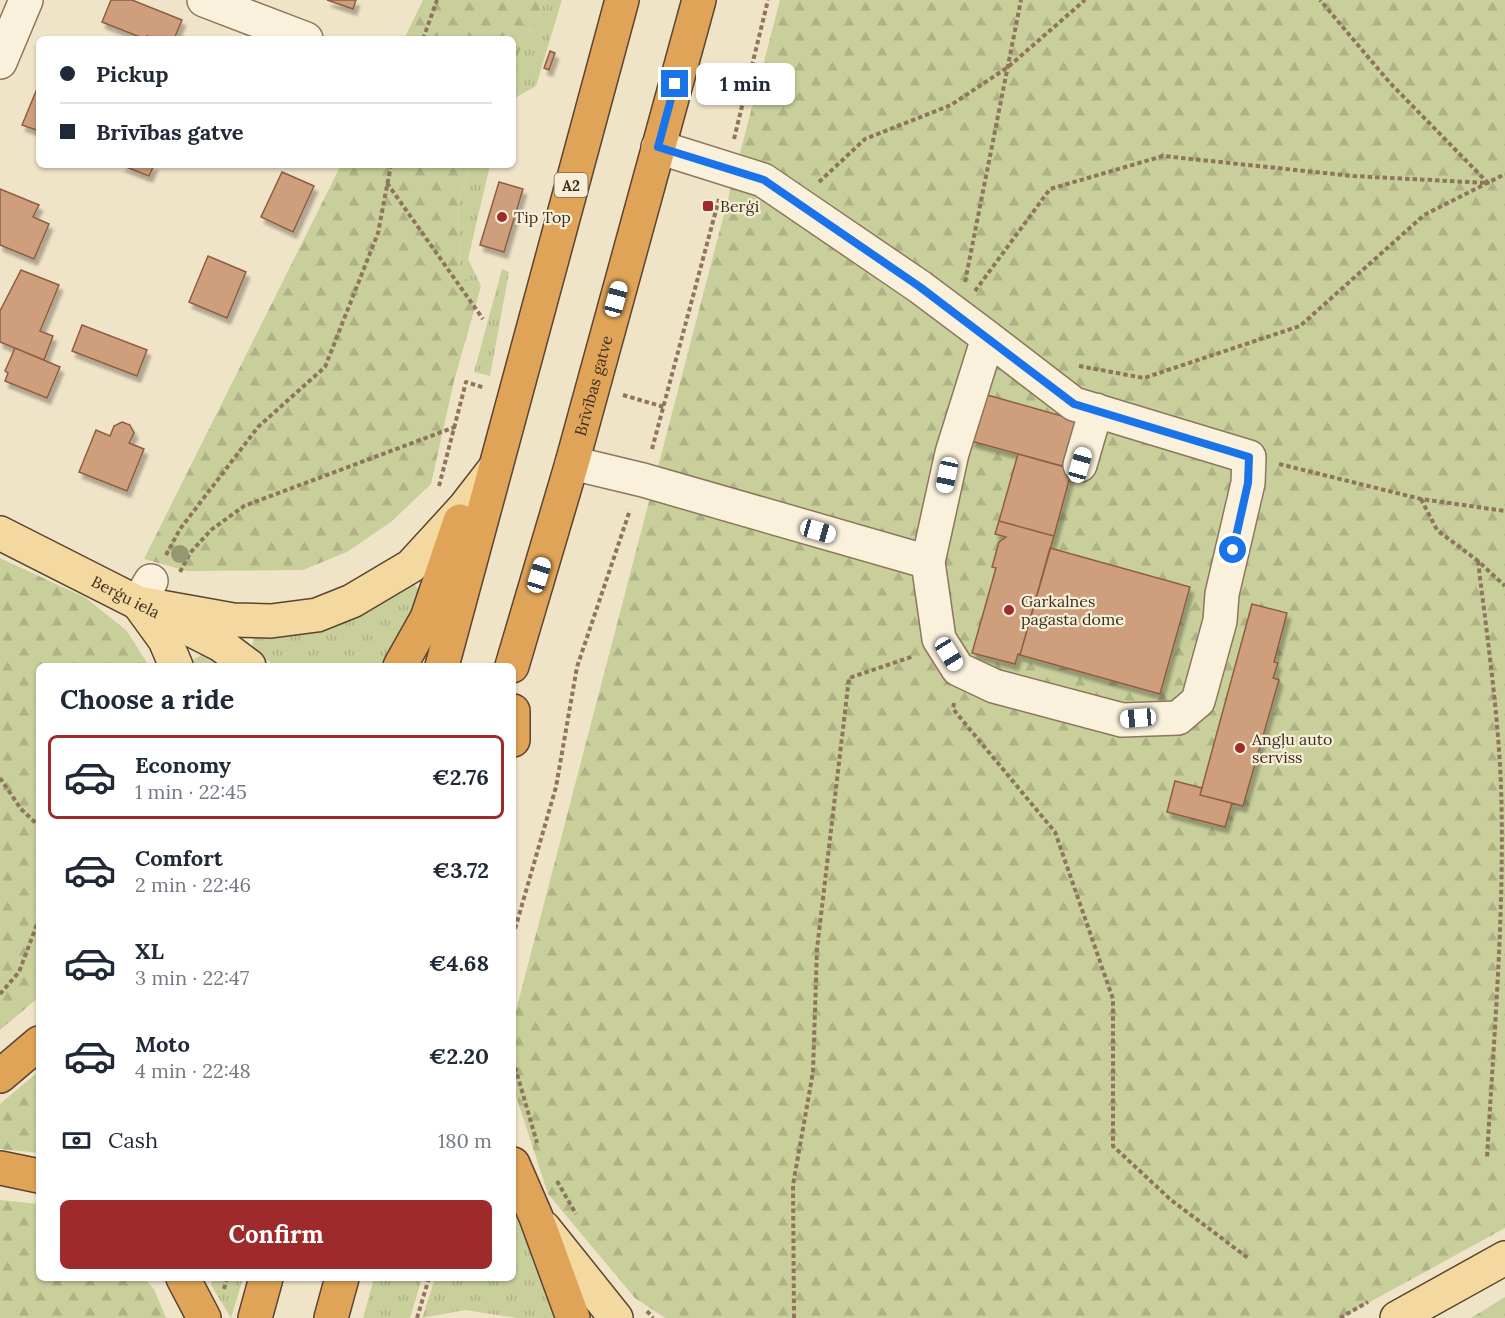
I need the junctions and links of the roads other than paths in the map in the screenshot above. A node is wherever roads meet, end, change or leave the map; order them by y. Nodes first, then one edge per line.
1 (26, 0) edge
2 (204, 0) edge
3 (622, 0) edge
4 (699, 0) edge
5 (298, 36) edge
6 (0, 62) edge
7 (658, 147) junction
8 (988, 338) junction
9 (1096, 410) junction
10 (572, 463) junction
11 (1080, 465) dead end
12 (495, 468) junction
13 (451, 500) junction
14 (0, 533) edge
15 (928, 562) junction
16 (154, 591) junction
17 (175, 663) edge
18 (245, 663) edge
19 (402, 663) edge
20 (443, 663) edge
21 (513, 663) edge
22 (36, 1046) edge
23 (0, 1076) edge
24 (526, 1157) edge
25 (0, 1168) edge
26 (36, 1175) edge
27 (536, 1217) junction
28 (1505, 1258) edge
29 (185, 1281) edge
30 (265, 1281) edge
31 (341, 1281) edge
32 (627, 1311) edge
33 (204, 1318) edge
34 (255, 1318) edge
35 (331, 1318) edge
36 (573, 1318) edge
37 (1397, 1318) edge

1 - 6 street
2 - 5 street
3 - 12 highway, A2
4 - 7 highway, Brīvības gatve
7 - 8 street
7 - 10 highway, Brīvības gatve
8 - 9 street
8 - 15 street
9 - 11 street
9 - 15 street
10 - 15 street
10 - 21 highway, Brīvības gatve
12 - 13 main road
12 - 20 highway, A2
13 - 16 main road
13 - 19 highway
14 - 16 main road, Berģu iela
16 - 17 main road
16 - 18 main road, Berģu iela
22 - 23 highway
24 - 27 highway
25 - 26 highway
27 - 32 main road
27 - 36 highway
28 - 37 main road
29 - 33 highway
30 - 34 highway
31 - 35 highway

